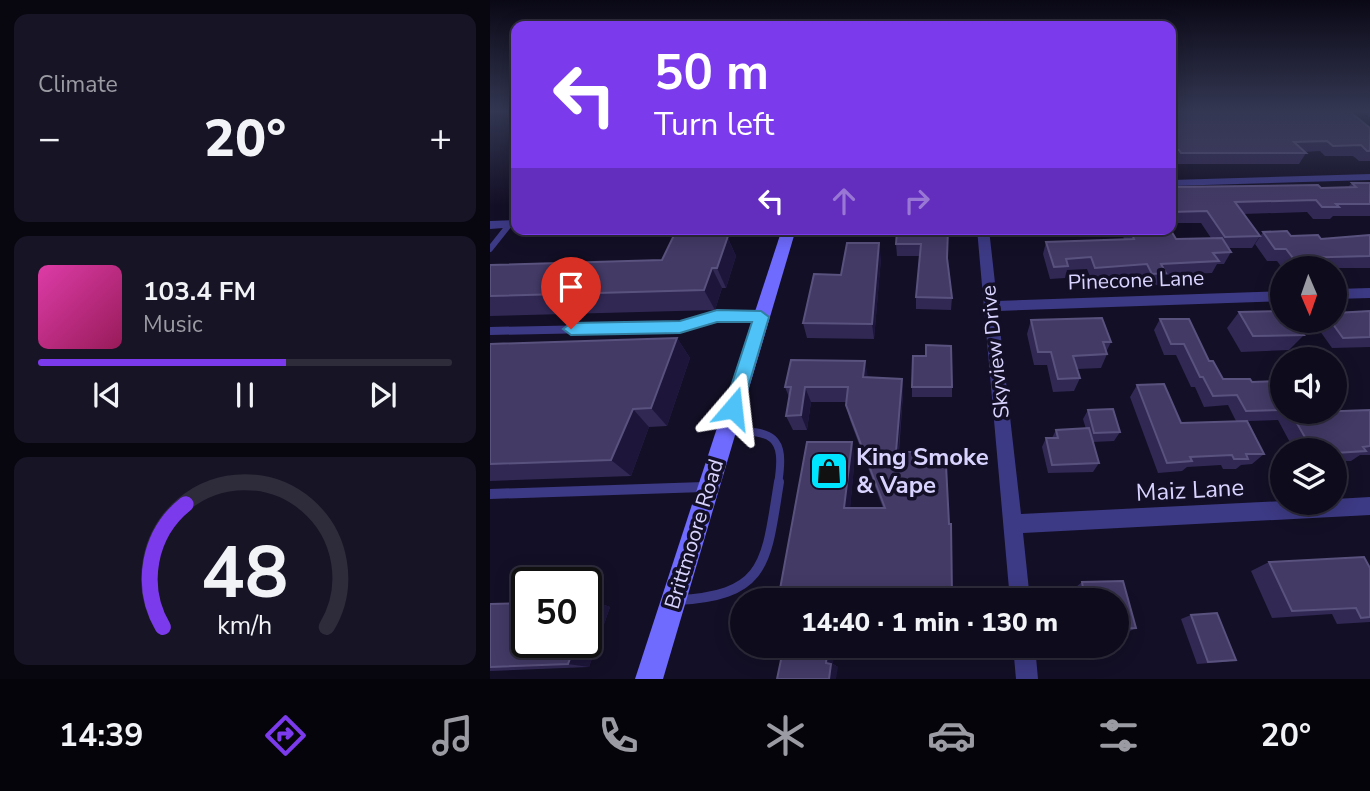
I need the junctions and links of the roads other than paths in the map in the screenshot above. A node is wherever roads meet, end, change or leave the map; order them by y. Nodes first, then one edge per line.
1 (1370, 177) edge
2 (1176, 183) edge
3 (490, 225) edge
4 (511, 225) edge
5 (511, 227) edge
6 (787, 235) edge
7 (984, 235) edge
8 (490, 248) edge
9 (1370, 293) edge
10 (1348, 294) edge
11 (1270, 296) edge
12 (990, 306) junction
13 (761, 317) junction
14 (490, 331) edge
15 (726, 430) junction
16 (709, 487) junction
17 (490, 494) edge
18 (1370, 506) edge
19 (1012, 524) junction
20 (1019, 588) edge
21 (673, 600) junction
22 (1025, 658) edge
23 (649, 679) edge
24 (1027, 679) edge

1 - 2 street
3 - 4 street
5 - 8 lane
6 - 13 main road, Brittmoore Road
7 - 12 street, Skyview Drive
9 - 10 street
11 - 12 street, Pinecone Lane
12 - 19 street, Skyview Drive
13 - 14 lane
13 - 15 main road, Brittmoore Road
15 - 16 main road, Brittmoore Road
15 - 21 lane
16 - 17 lane
16 - 21 main road, Brittmoore Road
18 - 19 street, Maiz Lane
19 - 20 street, Skyview Drive
21 - 23 main road, Brittmoore Road
22 - 24 street

